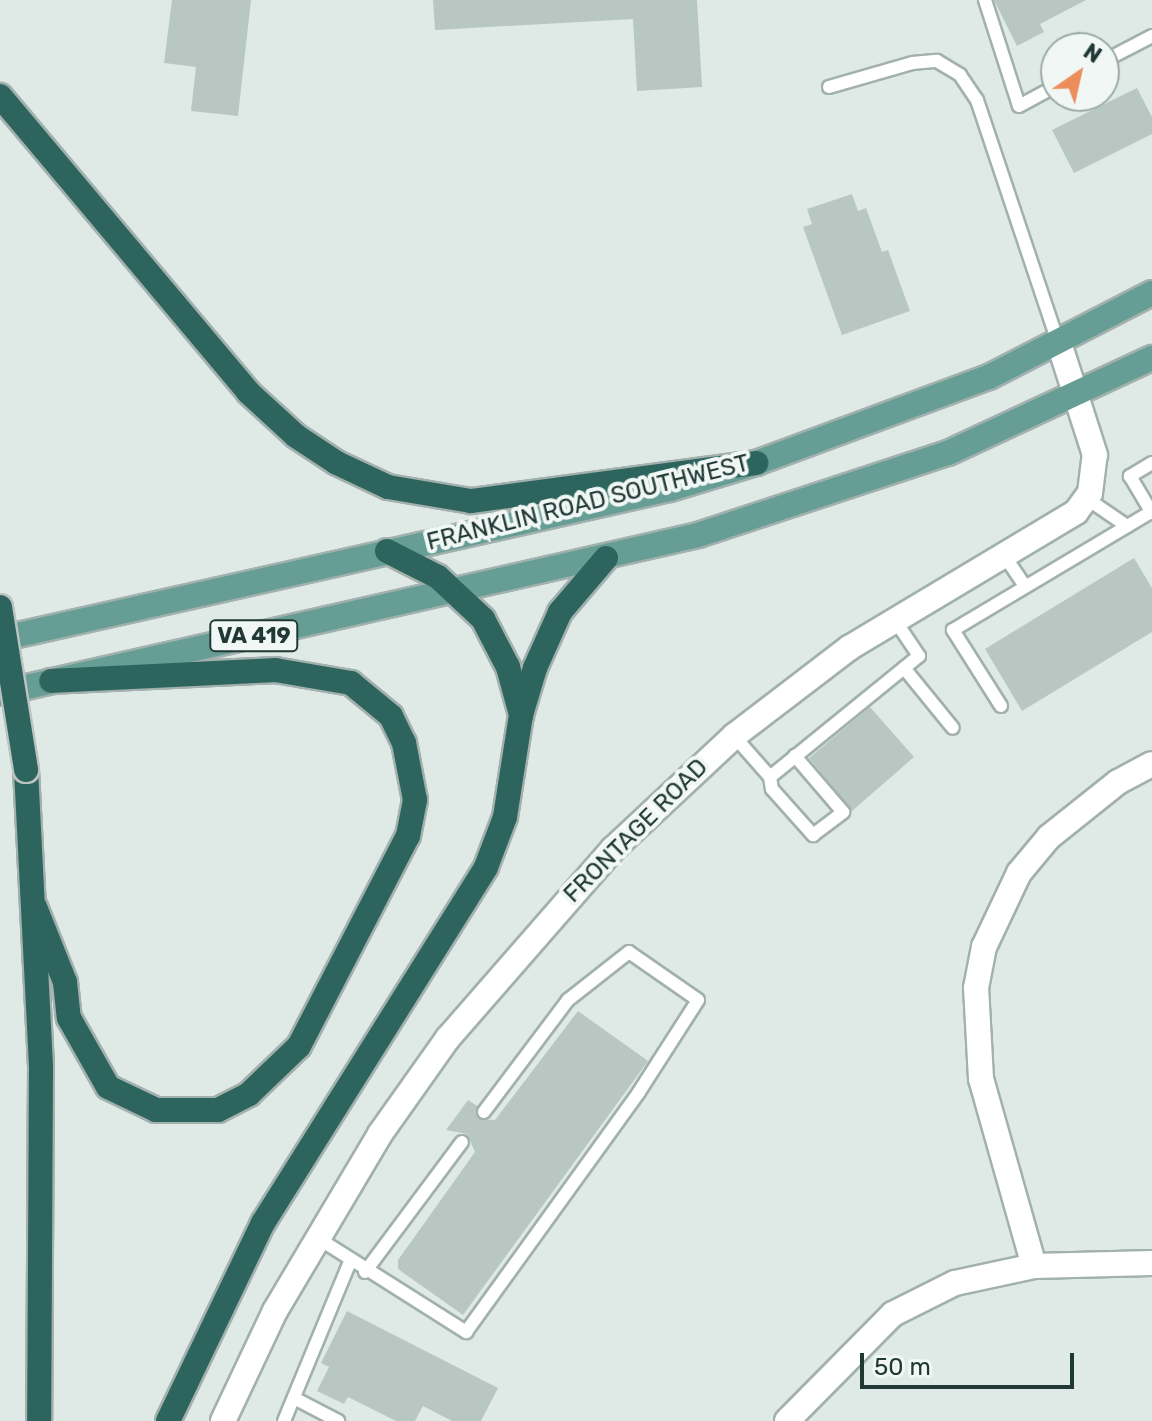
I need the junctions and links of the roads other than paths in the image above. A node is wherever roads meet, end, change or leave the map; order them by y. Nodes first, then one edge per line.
1 (985, 0) edge
2 (1152, 36) edge
3 (1120, 53) edge
4 (829, 87) dead end
5 (1040, 95) edge
6 (0, 96) edge
7 (1152, 293) edge
8 (1059, 343) junction
9 (1152, 358) edge
10 (1076, 396) junction
11 (756, 463) junction
12 (1152, 463) edge
13 (1086, 498) junction
14 (1152, 512) edge
15 (1127, 526) junction
16 (387, 551) junction
17 (1004, 555) junction
18 (606, 558) junction
19 (1025, 586) junction
20 (457, 591) junction
21 (0, 607) edge
22 (894, 619) junction
23 (0, 639) edge
24 (904, 668) junction
25 (51, 681) junction
26 (0, 693) edge
27 (1001, 706) dead end
28 (521, 715) junction
29 (953, 728) dead end
30 (734, 736) junction
31 (795, 756) junction
32 (1152, 764) edge
33 (770, 777) junction
34 (35, 907) junction
35 (484, 1112) dead end
36 (462, 1142) dead end
37 (316, 1237) junction
38 (350, 1262) junction
39 (1152, 1263) edge
40 (1034, 1266) junction
41 (365, 1272) junction
42 (294, 1398) junction
43 (39, 1421) edge
44 (168, 1421) edge
45 (223, 1421) edge
46 (284, 1421) edge
47 (338, 1421) edge
48 (787, 1421) edge

1 - 5 lane
2 - 3 lane
4 - 8 lane
6 - 11 highway
7 - 8 main road, FRANKLIN ROAD SOUTHWEST
8 - 10 street
8 - 11 main road, FRANKLIN ROAD SOUTHWEST
9 - 10 main road
10 - 13 street
10 - 18 main road
11 - 16 main road, FRANKLIN ROAD SOUTHWEST
12 - 14 lane
13 - 15 lane
13 - 17 street, FRONTAGE ROAD
14 - 15 lane
15 - 19 lane
16 - 20 highway
16 - 23 main road, FRANKLIN ROAD SOUTHWEST
17 - 19 lane
17 - 22 street, FRONTAGE ROAD
18 - 20 main road, VA 419
18 - 28 highway
19 - 27 lane
20 - 25 main road, VA 419
20 - 28 highway
21 - 34 highway, bridge
22 - 24 lane
22 - 30 street, FRONTAGE ROAD
24 - 29 lane
24 - 31 lane
25 - 26 main road, VA 419
25 - 34 highway
28 - 44 highway
30 - 33 lane
30 - 37 street, FRONTAGE ROAD
31 - 33 lane
31 - 33 lane
32 - 40 street
34 - 43 highway
35 - 41 lane
36 - 41 lane
37 - 38 lane
37 - 45 street, FRONTAGE ROAD
38 - 41 lane
38 - 42 lane
39 - 40 street
40 - 48 street
42 - 46 lane
42 - 47 lane

